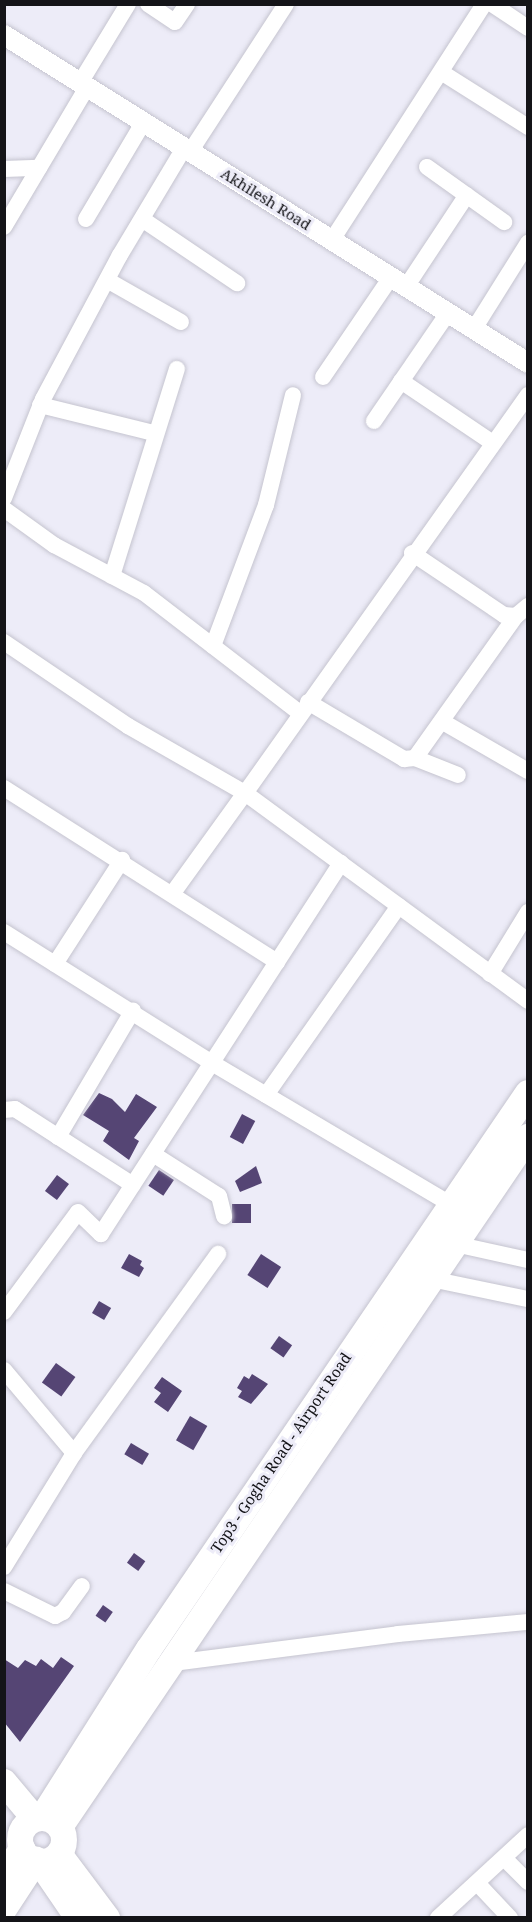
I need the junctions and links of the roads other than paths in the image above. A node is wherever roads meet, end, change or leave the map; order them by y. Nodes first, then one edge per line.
1 (128, 4) edge
2 (148, 4) edge
3 (187, 4) edge
4 (286, 4) edge
5 (484, 4) edge
6 (492, 4) edge
7 (528, 27) edge
8 (4, 35) edge
9 (441, 72) junction
10 (83, 85) junction
11 (143, 123) junction
12 (528, 127) edge
13 (187, 150) junction
14 (427, 167) dead end
15 (39, 168) junction
16 (4, 169) edge
17 (467, 195) junction
18 (86, 219) dead end
19 (142, 219) junction
20 (504, 222) dead end
21 (4, 227) edge
22 (332, 240) junction
23 (528, 243) edge
24 (106, 280) junction
25 (399, 282) junction
26 (237, 283) dead end
27 (448, 313) junction
28 (182, 322) dead end
29 (474, 329) junction
30 (528, 363) edge
31 (177, 369) dead end
32 (323, 378) dead end
33 (401, 381) junction
34 (528, 395) edge
35 (293, 396) dead end
36 (40, 405) junction
37 (374, 421) dead end
38 (154, 433) junction
39 (493, 443) junction
40 (4, 498) edge
41 (4, 509) edge
42 (412, 553) junction
43 (112, 576) junction
44 (522, 611) edge
45 (4, 642) edge
46 (213, 646) junction
47 (304, 707) junction
48 (443, 722) junction
49 (415, 758) junction
50 (528, 771) edge
51 (458, 775) dead end
52 (4, 788) edge
53 (245, 793) junction
54 (122, 860) junction
55 (341, 863) junction
56 (173, 893) junction
57 (399, 906) junction
58 (528, 912) edge
59 (4, 932) edge
60 (277, 962) junction
61 (55, 964) junction
62 (490, 974) junction
63 (528, 1001) edge
64 (132, 1010) junction
65 (212, 1063) junction
66 (528, 1093) edge
67 (266, 1095) junction
68 (4, 1110) edge
69 (58, 1137) junction
70 (528, 1137) edge
71 (153, 1154) junction
72 (132, 1185) junction
73 (452, 1204) junction
74 (224, 1216) dead end
75 (455, 1244) junction
76 (218, 1254) dead end
77 (528, 1260) edge
78 (431, 1279) junction
79 (528, 1299) edge
80 (4, 1312) edge
81 (4, 1370) edge
82 (74, 1453) junction
83 (4, 1567) edge
84 (82, 1586) dead end
85 (4, 1592) edge
86 (528, 1622) edge
87 (144, 1657) junction
88 (171, 1665) junction
89 (4, 1782) edge
90 (4, 1807) edge
91 (528, 1835) edge
92 (39, 1840) junction
93 (504, 1858) junction
94 (4, 1875) edge
95 (528, 1882) edge
96 (478, 1884) junction
97 (4, 1909) edge
98 (448, 1915) edge
99 (78, 1917) edge
100 (107, 1917) edge
101 (510, 1917) edge

1 - 10 street
2 - 3 street
4 - 13 street
5 - 9 street
6 - 7 street
8 - 10 street, Akhilesh Road
9 - 12 street
9 - 22 street
10 - 11 street, Akhilesh Road
10 - 15 street
11 - 13 street, Akhilesh Road
11 - 18 street
13 - 19 street
13 - 22 street, Akhilesh Road
14 - 17 street
15 - 16 street
15 - 21 street
17 - 20 street
17 - 25 street
19 - 24 street
19 - 26 street
22 - 25 street, Akhilesh Road
23 - 29 street
24 - 28 street
24 - 36 street
25 - 27 street, Akhilesh Road
25 - 32 street
27 - 29 street, Akhilesh Road
27 - 33 street
29 - 30 street, Akhilesh Road
31 - 38 street
33 - 37 street
33 - 39 street
34 - 39 street
35 - 46 street
36 - 38 street
36 - 40 street
38 - 43 street
39 - 42 street
41 - 43 street
42 - 44 street
42 - 47 street
43 - 46 street
44 - 48 street
45 - 53 street
46 - 47 street
47 - 49 street
47 - 53 street
48 - 49 street
48 - 50 street
49 - 51 street
52 - 54 street
53 - 55 street
53 - 56 street
54 - 56 street
54 - 61 street
55 - 57 street
55 - 60 street
56 - 60 street
57 - 62 street
57 - 67 street
58 - 62 street
59 - 61 street
60 - 65 street
61 - 64 street
62 - 63 street
64 - 65 street
64 - 69 street
65 - 67 street
65 - 71 street
66 - 73 main road, Top3 - Gogha Road - Airport Road
67 - 73 street
68 - 69 street
69 - 72 street
70 - 75 main road, Top3 - Gogha Road - Airport Road
71 - 72 street
71 - 74 street
72 - 80 street
73 - 87 main road, Top3 - Gogha Road - Airport Road
75 - 77 street
75 - 78 main road, Top3 - Gogha Road - Airport Road
76 - 82 street
78 - 79 street
78 - 88 main road, Top3 - Gogha Road - Airport Road
81 - 82 street
82 - 83 street
84 - 85 street
86 - 88 street
87 - 88 street
87 - 92 main road, Top3 - Gogha Road - Airport Road
88 - 92 main road, Top3 - Gogha Road - Airport Road
89 - 92 main road
90 - 92 main road
91 - 93 street
92 - 94 main road
92 - 97 main road, Top3 - Gogha Road - Airport Road
92 - 99 main road
92 - 100 main road
93 - 95 street
93 - 96 street
96 - 98 street
96 - 101 street

